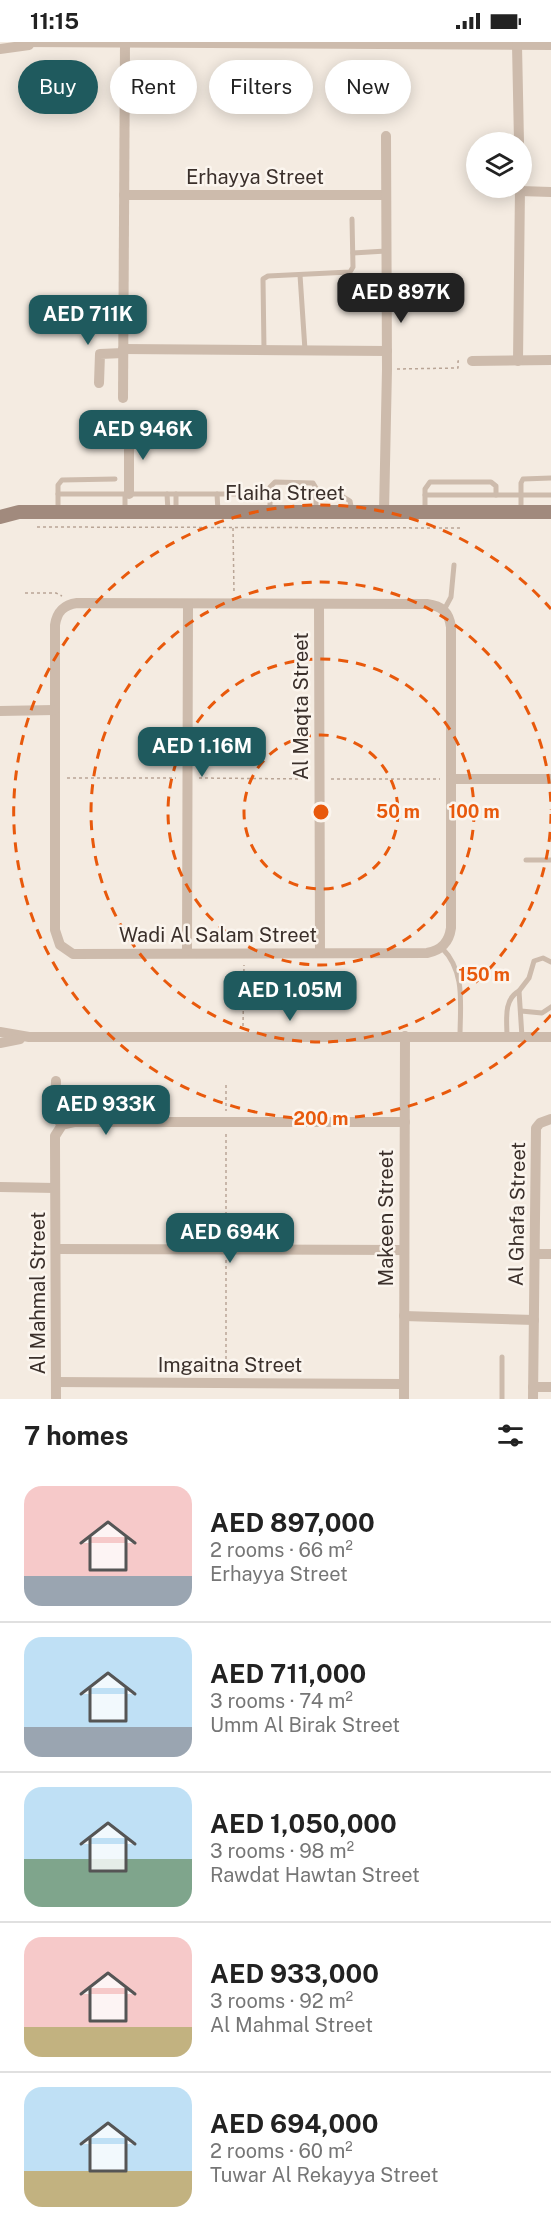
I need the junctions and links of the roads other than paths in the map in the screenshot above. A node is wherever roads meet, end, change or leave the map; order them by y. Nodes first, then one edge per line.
1 (21, 42) edge
2 (40, 43) edge
3 (278, 43) edge
4 (314, 43) edge
5 (125, 44) junction
6 (434, 44) edge
7 (518, 45) junction
8 (551, 45) edge
9 (0, 49) edge
10 (519, 132) edge
11 (386, 136) dead end
12 (532, 190) edge
13 (551, 192) edge
14 (124, 195) junction
15 (386, 195) junction
16 (520, 198) edge
17 (352, 219) dead end
18 (386, 251) junction
19 (353, 253) junction
20 (300, 275) junction
21 (264, 350) junction
22 (305, 350) junction
23 (123, 351) junction
24 (387, 351) junction
25 (551, 360) edge
26 (472, 361) road end
27 (518, 361) junction
28 (99, 383) dead end
29 (123, 398) dead end
30 (129, 428) dead end
31 (551, 478) edge
32 (115, 479) dead end
33 (58, 494) junction
34 (127, 494) junction
35 (167, 494) junction
36 (176, 494) junction
37 (217, 494) junction
38 (270, 494) junction
39 (425, 495) junction
40 (496, 495) junction
41 (521, 495) junction
42 (551, 495) edge
43 (316, 497) junction
44 (0, 507) edge
45 (19, 512) junction
46 (58, 512) junction
47 (270, 512) junction
48 (316, 512) junction
49 (353, 512) junction
50 (384, 512) junction
51 (425, 512) junction
52 (521, 512) junction
53 (551, 512) edge
54 (125, 513) junction
55 (172, 513) junction
56 (218, 513) junction
57 (0, 517) edge
58 (454, 565) dead end
59 (188, 604) junction
60 (319, 604) junction
61 (444, 610) junction
62 (54, 710) junction
63 (0, 711) edge
64 (452, 779) junction
65 (551, 779) edge
66 (526, 860) dead end
67 (551, 860) edge
68 (442, 948) junction
69 (187, 951) junction
70 (320, 952) junction
71 (551, 962) edge
72 (519, 991) junction
73 (551, 1007) edge
74 (521, 1011) junction
75 (0, 1032) edge
76 (405, 1036) junction
77 (460, 1036) junction
78 (551, 1036) edge
79 (29, 1037) junction
80 (507, 1037) junction
81 (522, 1037) junction
82 (0, 1043) edge
83 (56, 1081) dead end
84 (551, 1119) edge
85 (405, 1122) junction
86 (62, 1125) junction
87 (0, 1187) edge
88 (55, 1188) junction
89 (56, 1249) junction
90 (404, 1250) junction
91 (535, 1254) junction
92 (551, 1254) edge
93 (404, 1316) junction
94 (534, 1320) junction
95 (502, 1357) dead end
96 (56, 1382) junction
97 (404, 1384) junction
98 (533, 1387) junction
99 (551, 1387) edge
100 (56, 1399) edge
101 (404, 1399) edge
102 (502, 1399) edge
103 (533, 1399) edge

1 - 2 street
2 - 5 street
2 - 9 street
3 - 4 street
3 - 5 street
4 - 6 street
5 - 14 street
6 - 7 street
7 - 8 street
7 - 10 street
11 - 15 street
12 - 13 street
14 - 15 street, Erhayya Street
14 - 23 street
15 - 18 street
16 - 27 street
17 - 19 lane
18 - 19 lane
18 - 24 street
19 - 20 lane
20 - 21 lane
20 - 22 lane
21 - 22 street
21 - 23 street
22 - 24 street
23 - 28 street
23 - 29 street
24 - 50 street
25 - 27 street
26 - 27 street
30 - 34 street
31 - 41 lane
32 - 33 lane
33 - 34 lane
33 - 46 lane
34 - 35 lane
34 - 54 lane
35 - 36 lane
35 - 55 lane
36 - 37 lane
36 - 55 lane
37 - 38 lane
37 - 56 lane
38 - 43 lane
38 - 47 lane
39 - 40 lane
39 - 40 lane
39 - 51 lane
40 - 41 lane
41 - 42 lane
41 - 52 lane
43 - 48 lane
43 - 49 lane
44 - 45 street, Flaiha Street
45 - 46 street, Flaiha Street
45 - 57 street, Flaiha Street
46 - 54 street, Flaiha Street
47 - 48 street, Flaiha Street
47 - 56 street, Flaiha Street
48 - 49 street, Flaiha Street
49 - 50 street, Flaiha Street
50 - 51 street, Flaiha Street
51 - 52 street, Flaiha Street
52 - 53 street, Flaiha Street
54 - 55 street, Flaiha Street
55 - 56 street, Flaiha Street
58 - 61 lane
59 - 60 street
59 - 62 street, Wadi Al Salam Street
59 - 69 street
60 - 61 street
60 - 70 street, Al Maqta Street
61 - 64 street
62 - 63 street
62 - 69 street, Wadi Al Salam Street
64 - 65 street
64 - 68 street
66 - 67 lane
68 - 70 street, Wadi Al Salam Street
68 - 77 lane
69 - 70 street, Wadi Al Salam Street
71 - 72 lane
72 - 74 lane
72 - 80 lane
73 - 74 lane
74 - 81 lane
75 - 79 street
76 - 77 street
76 - 79 street
76 - 85 street, Makeen Street
77 - 80 street
78 - 81 street
79 - 82 street
80 - 81 street
83 - 86 street
84 - 91 street, Al Ghafa Street
85 - 86 street
85 - 90 street, Makeen Street
86 - 88 street, Al Mahmal Street
87 - 88 street, Al Mahmal Street
88 - 89 street, Al Mahmal Street
89 - 90 street
89 - 96 street, Al Mahmal Street
90 - 93 street, Makeen Street
91 - 92 street
91 - 94 street, Al Ghafa Street
93 - 94 street
93 - 97 street, Makeen Street
94 - 98 street, Al Ghafa Street
95 - 102 lane
96 - 97 street, Imgaitna Street
96 - 100 street, Al Mahmal Street
97 - 101 street, Makeen Street
98 - 99 street
98 - 103 street, Al Ghafa Street

